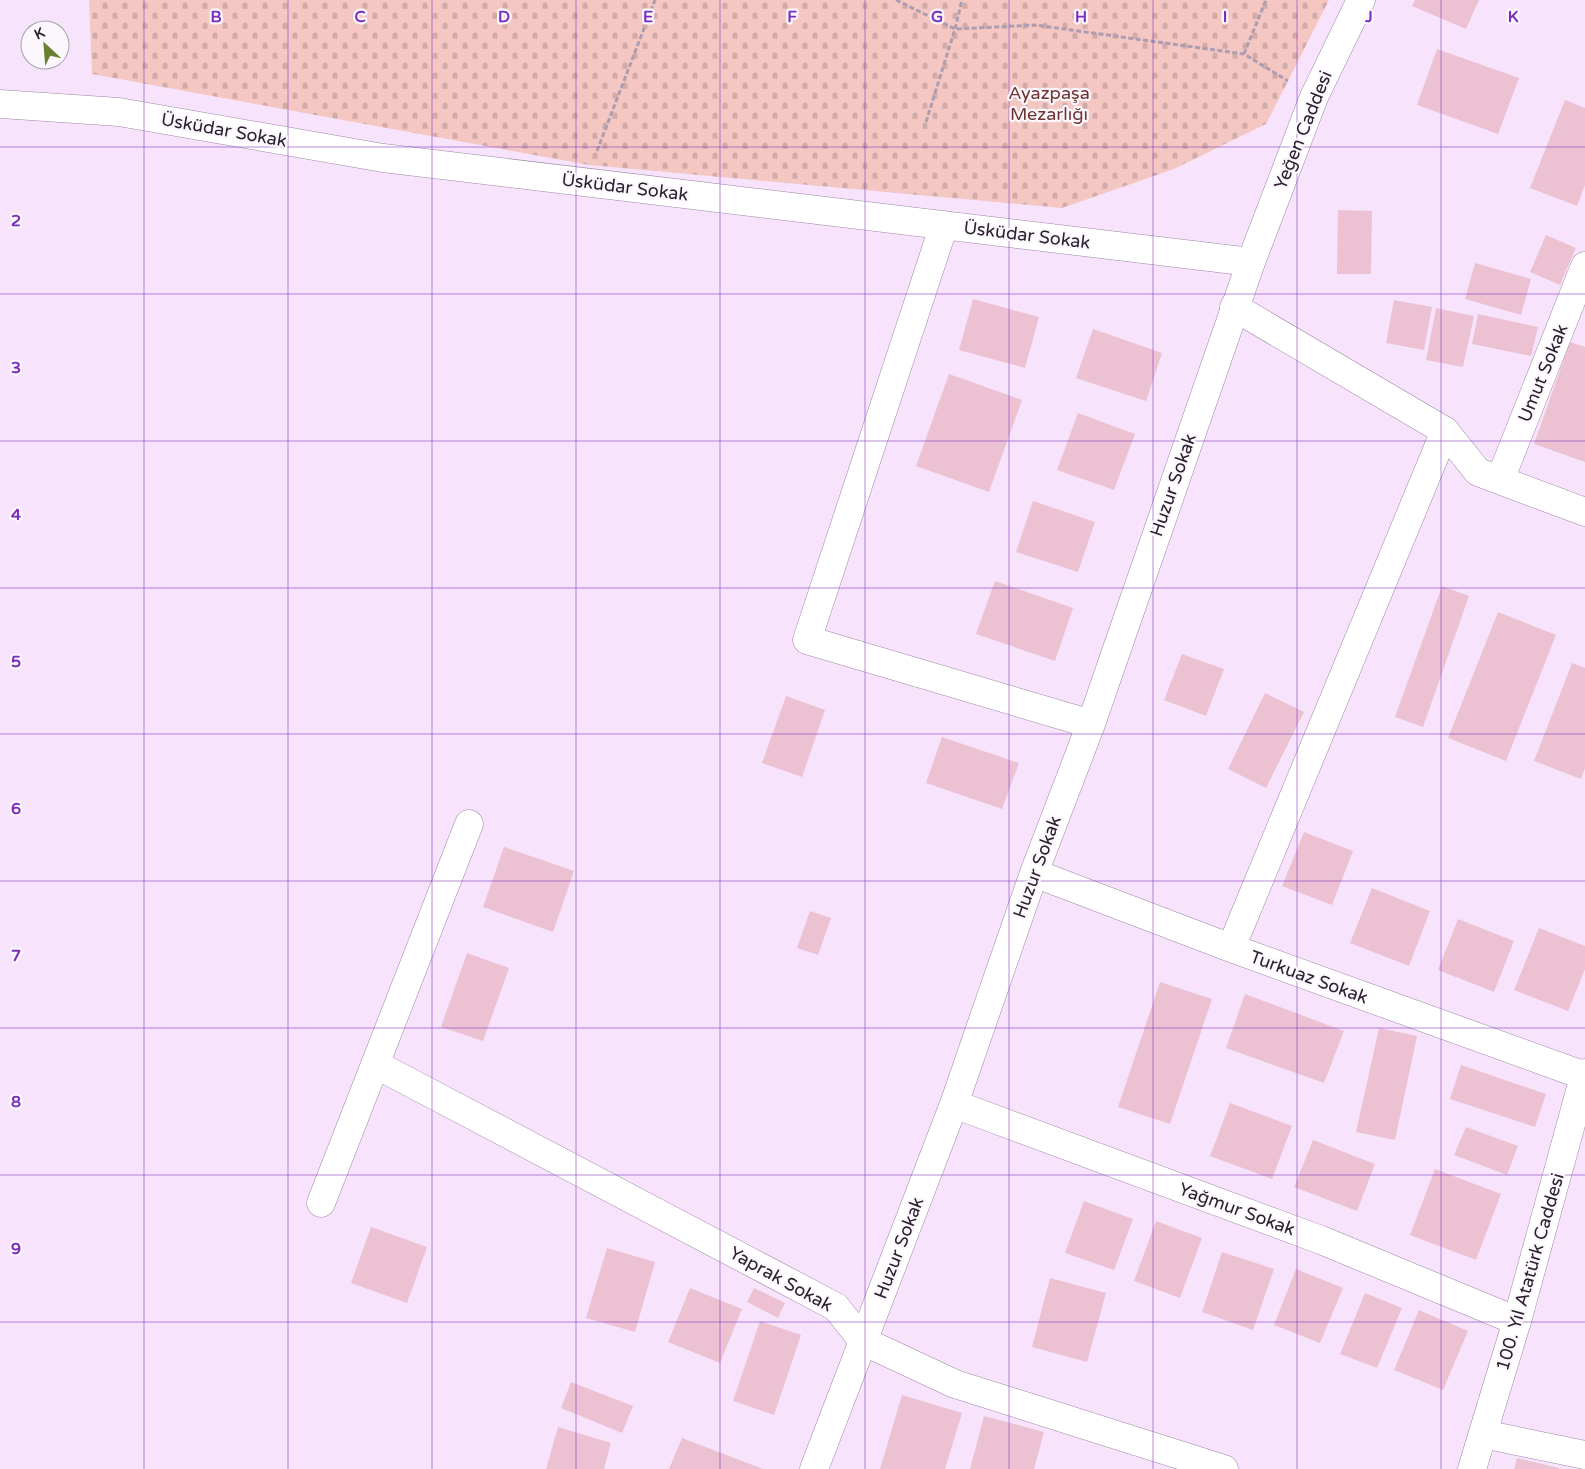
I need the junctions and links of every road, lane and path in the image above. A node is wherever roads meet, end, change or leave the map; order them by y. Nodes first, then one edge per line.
1 (655, 0) edge
2 (896, 0) edge
3 (962, 0) edge
4 (1266, 0) edge
5 (1361, 0) edge
6 (955, 30) junction
7 (1244, 54) junction
8 (1314, 97) junction
9 (0, 104) edge
10 (926, 122) dead end
11 (585, 182) junction
12 (944, 225) junction
13 (1251, 262) junction
14 (1585, 266) edge
15 (1234, 307) junction
16 (1445, 431) junction
17 (1500, 480) junction
18 (1585, 512) edge
19 (1090, 724) junction
20 (469, 824) dead end
21 (1034, 873) junction
22 (1230, 948) junction
23 (375, 1064) junction
24 (1585, 1075) edge
25 (954, 1104) junction
26 (321, 1203) dead end
27 (1517, 1320) junction
28 (863, 1341) junction
29 (1483, 1434) junction
30 (1585, 1455) edge
31 (814, 1469) edge
32 (1224, 1469) edge
33 (1472, 1469) edge

1 - 11 path
2 - 6 path
3 - 6 path
4 - 7 path
5 - 8 street, Yeğen Caddesi
6 - 7 path
6 - 10 path
7 - 8 path
8 - 13 street, Yeğen Caddesi
9 - 11 street, Üsküdar Sokak
11 - 12 street, Üsküdar Sokak
12 - 13 street, Üsküdar Sokak
12 - 19 street
13 - 15 street, Huzur Sokak
14 - 17 street, Umut Sokak
15 - 16 street
15 - 19 street, Huzur Sokak
16 - 17 street
16 - 22 street
17 - 18 street
19 - 21 street, Huzur Sokak
20 - 23 street
21 - 22 street, Turkuaz Sokak
21 - 25 street, Huzur Sokak
22 - 24 street, Turkuaz Sokak
23 - 26 street
23 - 28 street, Yaprak Sokak
24 - 27 street, 100. Yıl Atatürk Caddesi
25 - 27 street, Yağmur Sokak
25 - 28 street, Huzur Sokak
27 - 29 street, 100. Yıl Atatürk Caddesi
28 - 31 street, Huzur Sokak
28 - 32 street, Yaprak Sokak
29 - 30 street
29 - 33 street, 100. Yıl Atatürk Caddesi

